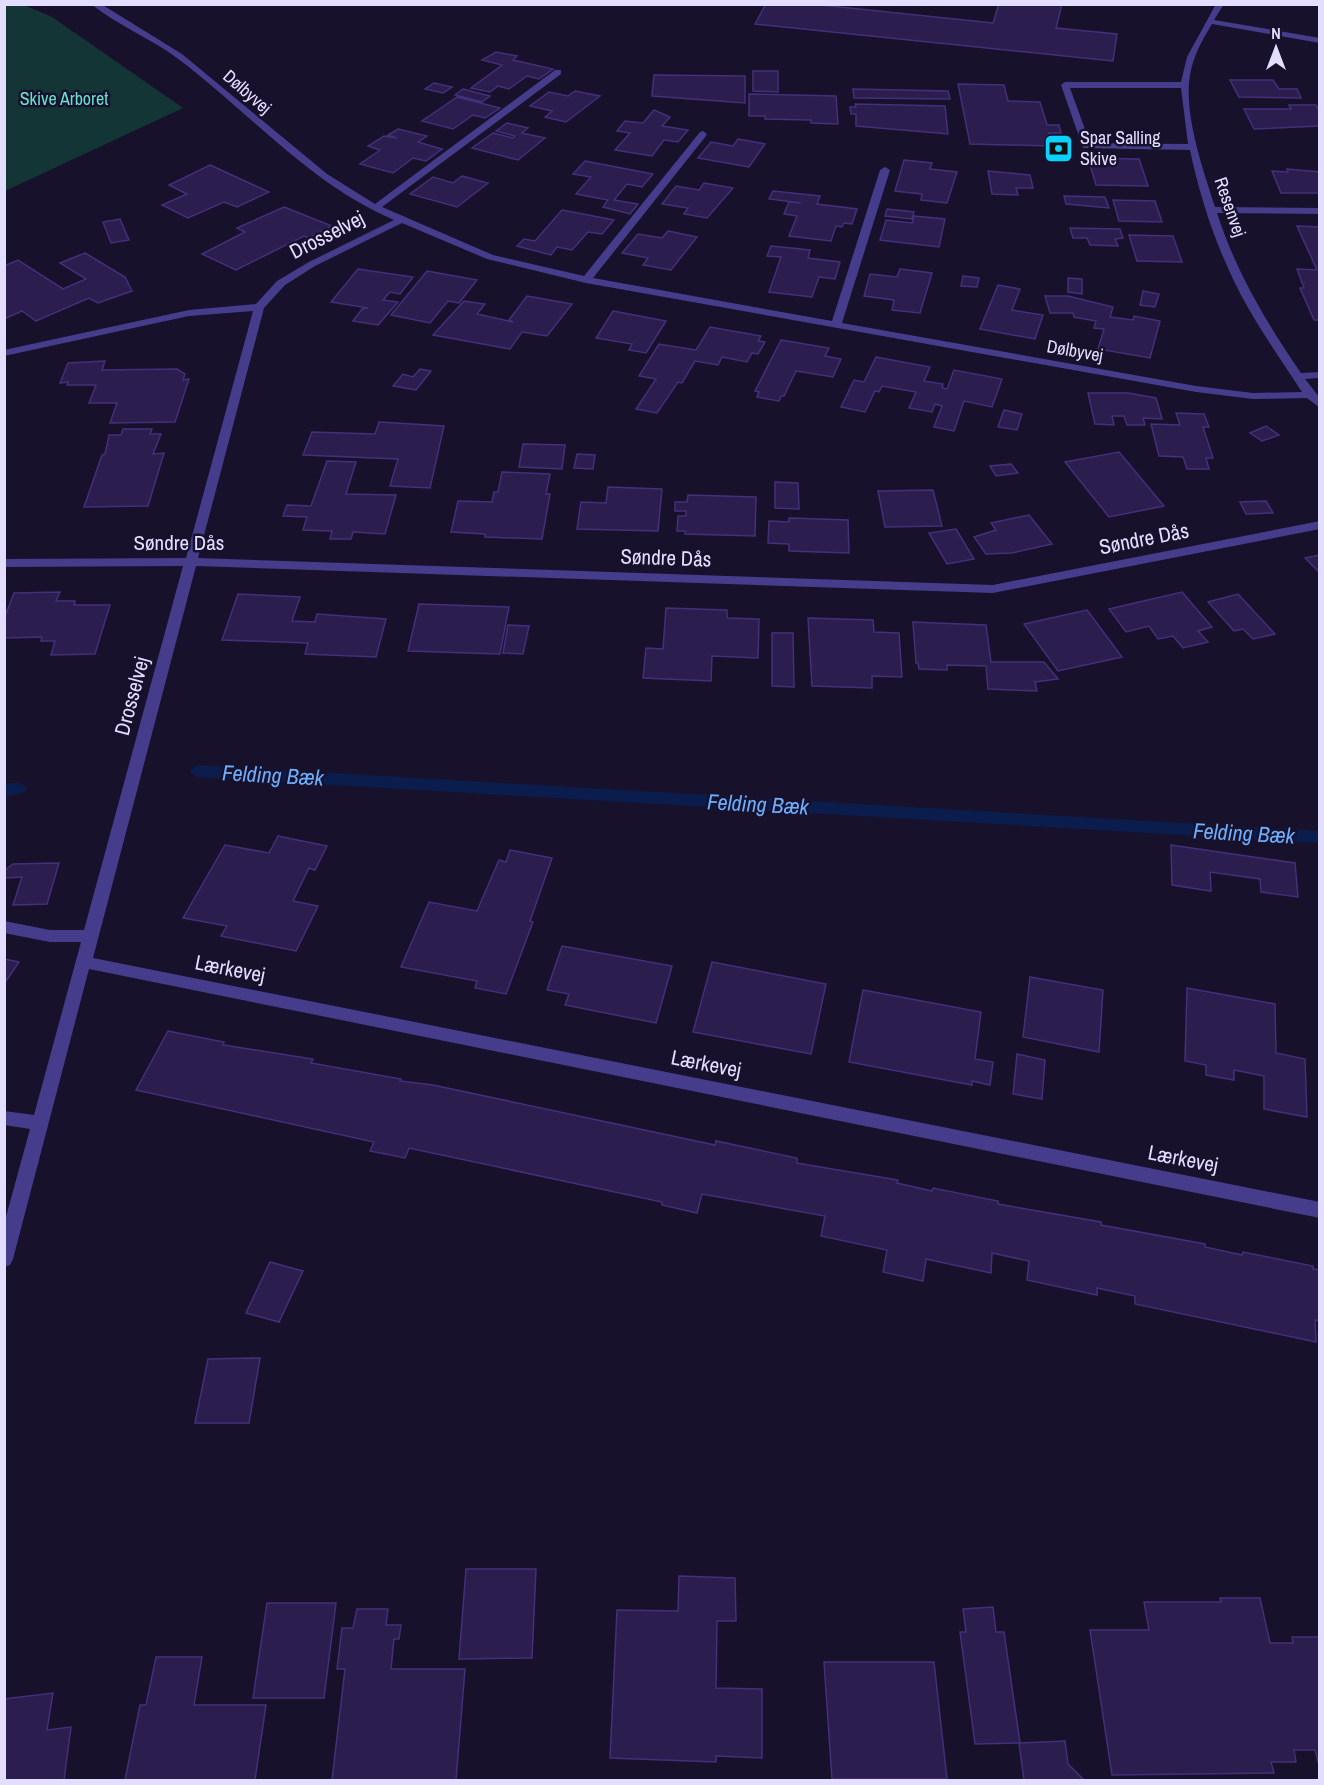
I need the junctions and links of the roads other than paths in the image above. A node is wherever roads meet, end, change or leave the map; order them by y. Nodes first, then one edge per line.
1 (95, 4) edge
2 (1220, 4) edge
3 (1209, 21) junction
4 (1320, 41) edge
5 (558, 72) dead end
6 (1186, 85) junction
7 (703, 134) dead end
8 (1194, 147) junction
9 (885, 170) dead end
10 (375, 208) junction
11 (1211, 210) junction
12 (1320, 212) edge
13 (401, 220) junction
14 (586, 280) junction
15 (259, 307) junction
16 (836, 326) junction
17 (4, 353) edge
18 (1320, 375) edge
19 (1297, 376) junction
20 (1310, 395) junction
21 (1320, 405) edge
22 (1320, 525) edge
23 (189, 562) junction
24 (4, 564) edge
25 (4, 927) edge
26 (91, 936) junction
27 (84, 962) junction
28 (4, 1118) edge
29 (42, 1123) junction
30 (1320, 1210) edge
31 (4, 1259) edge

1 - 10 street, Dølbyvej
2 - 3 street, Resenvej
3 - 4 street
3 - 6 street, Resenvej
5 - 10 street
6 - 8 street, Resenvej
6 - 8 street
7 - 14 street
8 - 11 street, Resenvej
9 - 16 street
10 - 13 street, Dølbyvej
11 - 12 street
11 - 19 street, Resenvej
13 - 14 street, Dølbyvej
13 - 15 street, Drosselvej
14 - 16 street, Dølbyvej
15 - 17 street
15 - 23 street, Drosselvej
16 - 20 street, Dølbyvej
18 - 19 street
19 - 20 street, Resenvej
20 - 21 street, Resenvej
22 - 23 street, Søndre Dås
23 - 24 street, Søndre Dås
23 - 26 street, Drosselvej
25 - 26 street
26 - 27 street, Drosselvej
27 - 29 street, Drosselvej
27 - 30 street, Lærkevej
28 - 29 street
29 - 31 street, Drosselvej

